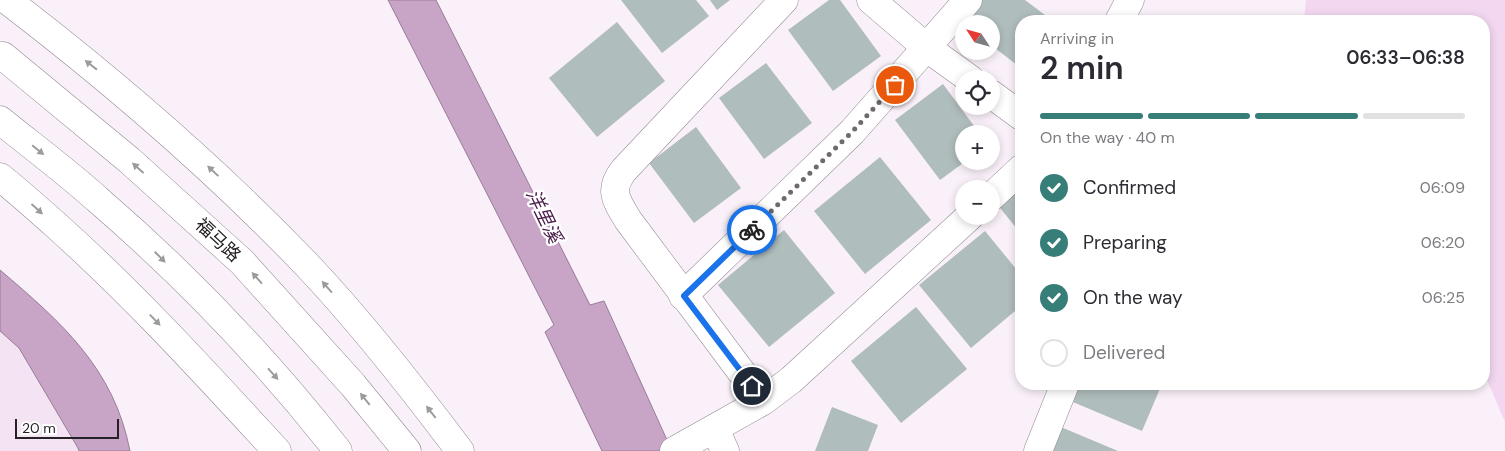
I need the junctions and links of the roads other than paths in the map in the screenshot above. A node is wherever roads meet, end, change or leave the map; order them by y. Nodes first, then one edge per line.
1 (7, 0) edge
2 (784, 0) edge
3 (871, 0) edge
4 (968, 0) edge
5 (1130, 0) edge
6 (1122, 15) edge
7 (927, 48) junction
8 (3, 56) dead end
9 (958, 70) edge
10 (1000, 101) edge
11 (1015, 112) edge
12 (0, 120) edge
13 (1015, 175) edge
14 (0, 177) edge
15 (1000, 189) edge
16 (960, 225) edge
17 (684, 296) junction
18 (1063, 390) edge
19 (764, 401) junction
20 (720, 440) edge
21 (676, 450) edge
22 (277, 451) edge
23 (338, 451) edge
24 (406, 451) edge
25 (460, 451) edge
26 (1038, 451) edge

25 -> 1 main road
2 - 17 main road
3 - 7 main road
4 - 7 main road
5 - 6 main road
7 - 9 main road
7 - 17 main road
24 -> 8 main road, 福马路
10 - 11 main road
12 -> 23 main road
13 - 15 main road
14 -> 22 main road
16 - 19 main road
17 - 19 main road
18 - 26 main road
19 - 20 main road
20 - 21 main road

